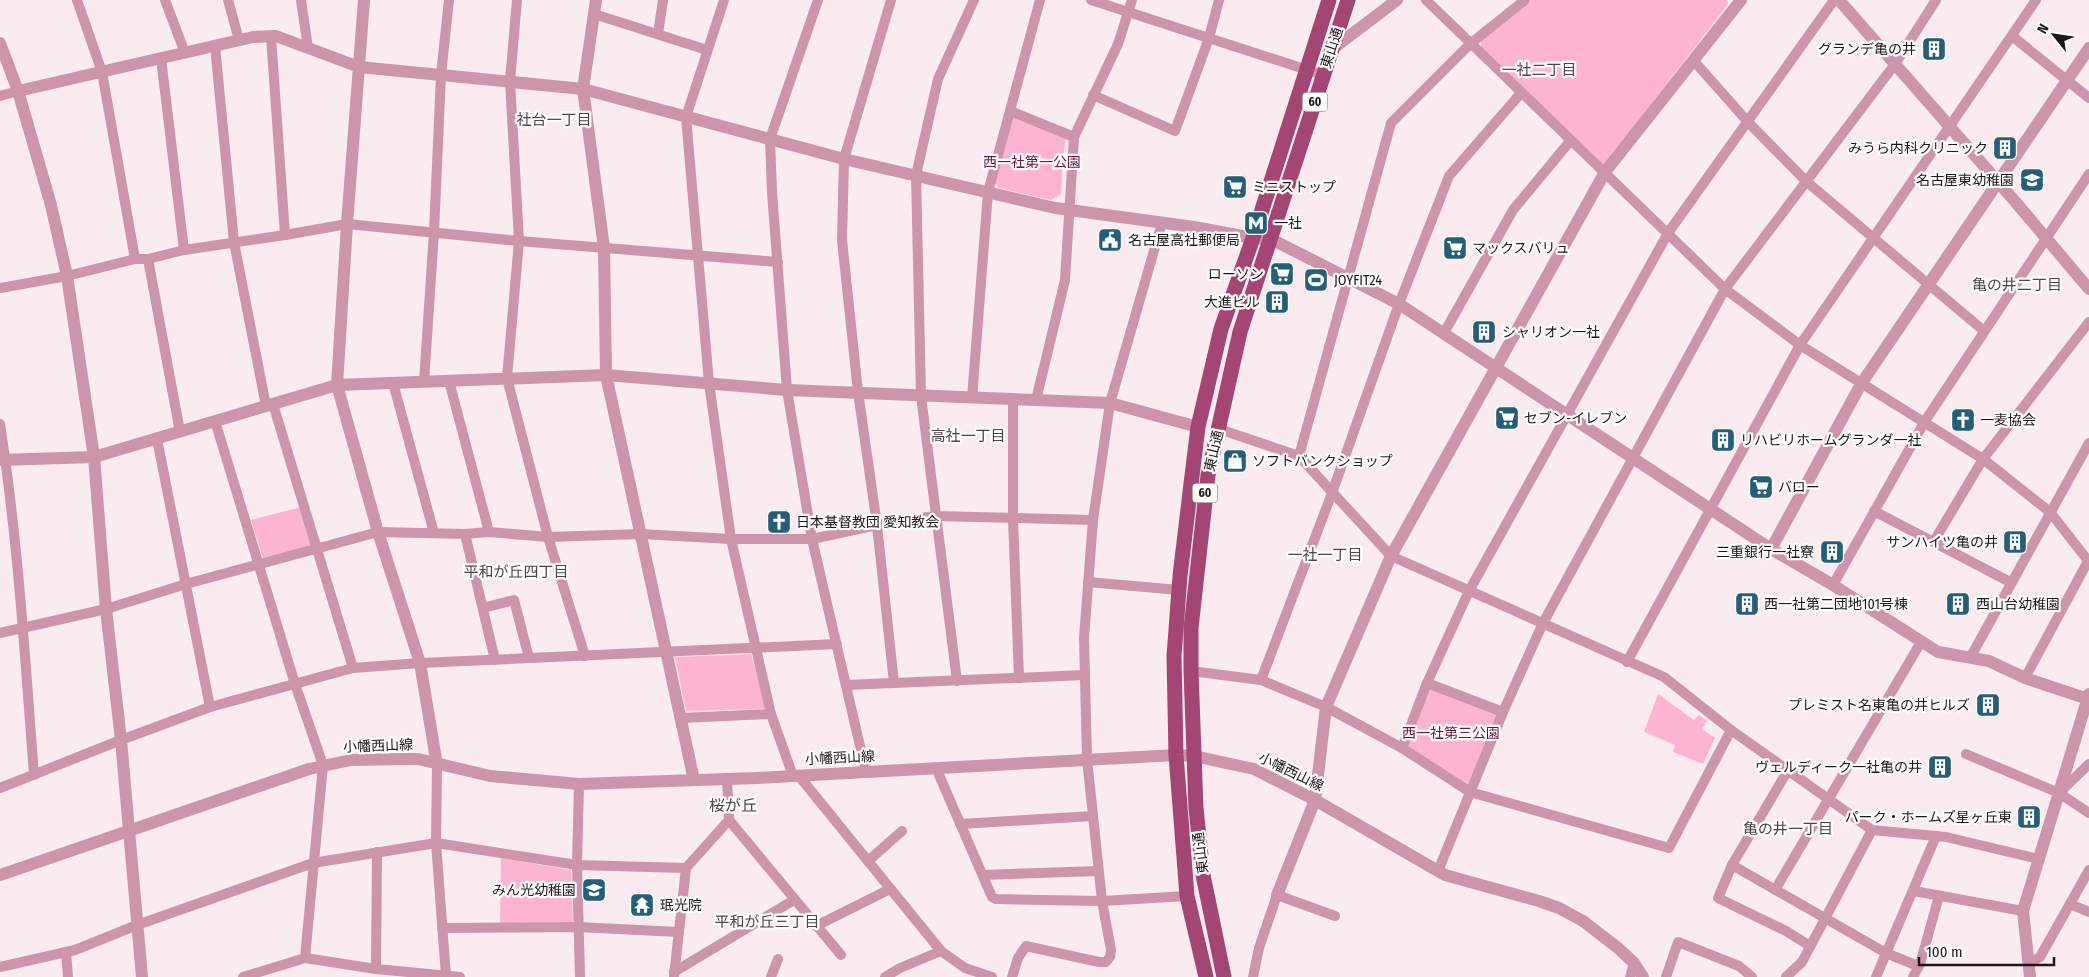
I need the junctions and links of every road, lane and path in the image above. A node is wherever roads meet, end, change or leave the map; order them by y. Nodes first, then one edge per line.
1 (77, 0) edge
2 (165, 0) edge
3 (228, 0) edge
4 (301, 0) edge
5 (364, 0) edge
6 (449, 0) edge
7 (517, 0) edge
8 (596, 0) edge
9 (663, 0) edge
10 (724, 0) edge
11 (818, 0) edge
12 (891, 0) edge
13 (974, 0) edge
14 (1040, 0) edge
15 (1091, 0) edge
16 (1132, 0) edge
17 (1218, 0) edge
18 (1329, 0) edge
19 (1348, 0) edge
20 (1397, 0) edge
21 (1426, 0) edge
22 (1525, 0) edge
23 (1740, 0) edge
24 (1834, 0) edge
25 (1839, 0) edge
26 (1936, 0) edge
27 (2036, 0) edge
28 (1129, 11) junction
29 (594, 14) junction
30 (658, 34) junction
31 (271, 36) junction
32 (2012, 36) junction
33 (1208, 38) junction
34 (239, 40) junction
35 (0, 43) edge
36 (1470, 44) junction
37 (215, 46) junction
38 (308, 48) junction
39 (2089, 48) edge
40 (707, 50) junction
41 (1331, 50) junction
42 (185, 53) junction
43 (161, 58) junction
44 (1692, 60) junction
45 (1896, 64) junction
46 (359, 66) junction
47 (1306, 70) junction
48 (102, 72) junction
49 (441, 74) junction
50 (1323, 75) junction
51 (510, 81) junction
52 (2067, 81) junction
53 (583, 89) junction
54 (18, 91) junction
55 (1522, 94) junction
56 (1093, 95) junction
57 (0, 96) edge
58 (2089, 98) edge
59 (1010, 111) junction
60 (686, 117) junction
61 (1748, 122) junction
62 (1950, 126) junction
63 (1074, 137) junction
64 (770, 139) junction
65 (1571, 140) junction
66 (844, 159) junction
67 (1605, 172) junction
68 (2089, 174) edge
69 (916, 175) junction
70 (1807, 182) junction
71 (1998, 184) junction
72 (988, 192) junction
73 (1069, 210) junction
74 (1162, 223) junction
75 (347, 224) junction
76 (434, 232) junction
77 (1668, 233) junction
78 (285, 235) junction
79 (1253, 238) junction
80 (1872, 238) junction
81 (2046, 238) junction
82 (1271, 239) junction
83 (518, 241) junction
84 (234, 242) junction
85 (604, 248) junction
86 (184, 250) junction
87 (698, 255) junction
88 (135, 259) junction
89 (148, 259) junction
90 (778, 262) junction
91 (67, 276) junction
92 (1348, 279) junction
93 (1928, 286) junction
94 (0, 288) edge
95 (1725, 289) junction
96 (2089, 289) edge
97 (1399, 304) junction
98 (2089, 322) edge
99 (1984, 331) junction
100 (1444, 333) junction
101 (1800, 345) junction
102 (1496, 366) junction
103 (606, 375) junction
104 (507, 378) junction
105 (449, 381) junction
106 (424, 382) junction
107 (393, 383) junction
108 (709, 383) junction
109 (1861, 384) junction
110 (337, 385) junction
111 (787, 390) junction
112 (858, 392) junction
113 (921, 396) junction
114 (972, 398) junction
115 (1014, 399) junction
116 (1036, 400) junction
117 (1110, 403) junction
118 (269, 405) junction
119 (1567, 415) junction
120 (215, 421) junction
121 (1925, 421) junction
122 (0, 424) edge
123 (1198, 427) junction
124 (1219, 429) junction
125 (180, 432) junction
126 (157, 439) junction
127 (2089, 443) edge
128 (1299, 456) junction
129 (94, 458) junction
130 (1633, 458) junction
131 (1983, 459) junction
132 (3, 460) edge
133 (1332, 493) junction
134 (1710, 509) junction
135 (1874, 511) junction
136 (2050, 512) junction
137 (935, 516) junction
138 (1013, 518) junction
139 (1093, 520) junction
140 (877, 525) junction
141 (378, 532) junction
142 (489, 532) junction
143 (434, 533) junction
144 (465, 534) junction
145 (641, 534) junction
146 (548, 537) junction
147 (731, 539) junction
148 (812, 539) junction
149 (1934, 541) junction
150 (318, 549) junction
151 (1771, 549) junction
152 (1391, 556) junction
153 (2088, 562) edge
154 (260, 565) junction
155 (1088, 582) junction
156 (2010, 582) junction
157 (186, 584) junction
158 (1834, 585) junction
159 (1179, 590) junction
160 (1469, 591) junction
161 (483, 608) junction
162 (106, 609) junction
163 (1543, 623) junction
164 (22, 628) junction
165 (0, 633) edge
166 (1921, 642) junction
167 (837, 644) junction
168 (756, 648) junction
169 (666, 652) junction
170 (585, 656) junction
171 (529, 658) junction
172 (1970, 658) junction
173 (495, 660) junction
174 (1627, 662) junction
175 (420, 663) junction
176 (353, 668) junction
177 (1191, 671) junction
178 (1085, 675) junction
179 (1019, 678) junction
180 (2024, 678) junction
181 (957, 680) junction
182 (1261, 680) junction
183 (894, 683) junction
184 (1427, 683) junction
185 (295, 684) junction
186 (846, 685) junction
187 (2089, 697) edge
188 (210, 707) junction
189 (1326, 708) junction
190 (1503, 712) junction
191 (771, 714) junction
192 (680, 718) junction
193 (1730, 730) junction
194 (121, 740) junction
195 (1402, 748) junction
196 (1176, 754) junction
197 (1966, 754) dead end
198 (1194, 756) junction
199 (1087, 759) junction
200 (2089, 764) edge
201 (323, 765) junction
202 (437, 765) junction
203 (936, 768) junction
204 (1788, 770) junction
205 (866, 772) junction
206 (34, 775) junction
207 (796, 776) junction
208 (727, 779) junction
209 (694, 780) junction
210 (579, 784) junction
211 (0, 788) edge
212 (1470, 792) junction
213 (2059, 793) junction
214 (1829, 799) junction
215 (1315, 800) junction
216 (2089, 813) edge
217 (1092, 816) junction
218 (729, 820) junction
219 (960, 824) junction
220 (1872, 830) junction
221 (130, 831) junction
222 (902, 831) dead end
223 (1936, 836) junction
224 (436, 842) junction
225 (377, 852) junction
226 (2039, 859) junction
227 (868, 861) junction
228 (313, 863) junction
229 (576, 865) junction
230 (1732, 865) junction
231 (686, 868) junction
232 (2089, 870) edge
233 (1098, 871) junction
234 (1438, 871) junction
235 (982, 875) junction
236 (0, 876) edge
237 (890, 889) junction
238 (1775, 890) junction
239 (1914, 891) junction
240 (1277, 895) junction
241 (1187, 896) junction
242 (1938, 896) junction
243 (794, 900) junction
244 (1102, 901) junction
245 (2070, 904) junction
246 (2023, 911) junction
247 (2089, 912) edge
248 (1335, 916) dead end
249 (1825, 919) junction
250 (137, 925) junction
251 (816, 926) junction
252 (578, 927) junction
253 (442, 928) junction
254 (679, 932) junction
255 (1810, 946) junction
256 (941, 951) junction
257 (66, 952) junction
258 (1886, 954) junction
259 (841, 955) dead end
260 (305, 958) junction
261 (778, 959) dead end
262 (1634, 963) junction
263 (1918, 966) junction
264 (376, 969) junction
265 (1, 970) edge
266 (2029, 971) edge
267 (674, 974) edge
268 (446, 976) junction
269 (68, 977) edge
270 (142, 977) edge
271 (243, 977) edge
272 (460, 977) edge
273 (580, 977) edge
274 (771, 977) edge
275 (885, 977) edge
276 (992, 977) edge
277 (1012, 977) edge
278 (1206, 977) edge
279 (1224, 977) edge
280 (1253, 977) edge
281 (1630, 977) edge
282 (1644, 977) edge
283 (1666, 977) edge
284 (1752, 977) edge
285 (1786, 977) edge
286 (1876, 977) edge
287 (1913, 977) edge

1 - 48 street
2 - 42 street
3 - 34 street
4 - 38 street
5 - 46 street
6 - 49 street
7 - 51 street
8 - 29 street
9 - 30 street
10 - 40 street
11 - 64 street
12 - 66 street
13 - 69 street
14 - 59 street
15 - 28 street
16 - 28 street
17 - 33 street
18 - 47 main road, 東山通 / 60
19 - 41 main road, 東山通 / 60
20 - 41 street
21 - 36 street
22 - 36 street
23 - 44 street
24 - 61 street
25 - 45 street
26 - 45 street
27 - 32 street
28 - 33 street
28 - 56 street
29 - 30 street
29 - 53 street
30 - 40 street
31 - 34 street
31 - 38 street
31 - 78 street
32 - 52 street
32 - 62 street
33 - 47 street
33 - 56 street
34 - 37 street
35 - 54 street
36 - 55 street
36 - 92 street
37 - 42 street
37 - 84 street
38 - 46 street
39 - 52 street
40 - 60 street
41 - 50 main road, 東山通 / 60
42 - 43 street
43 - 48 street
43 - 86 street
44 - 61 street
44 - 67 street
45 - 62 street
45 - 70 street
46 - 49 street
46 - 75 street
47 - 50 street
47 - 79 main road, 東山通 / 60
48 - 54 street
48 - 88 street
49 - 51 street
49 - 76 street
50 - 82 main road, 東山通 / 60
51 - 53 street
51 - 83 street
52 - 58 street
52 - 71 street
53 - 60 street
53 - 85 street
54 - 57 street
54 - 91 street
55 - 65 street
55 - 97 street
56 - 63 street
59 - 63 street
59 - 72 street
60 - 64 street
60 - 87 street
61 - 70 street
61 - 77 street
62 - 71 street
62 - 80 street
63 - 73 street
64 - 66 street
64 - 90 street
65 - 67 street
65 - 100 street
66 - 69 street
66 - 112 street
67 - 77 street
67 - 102 street
68 - 81 street
69 - 72 street
69 - 113 street
70 - 80 street
70 - 95 street
71 - 81 street
71 - 93 street
72 - 73 street
72 - 114 street
73 - 74 street
73 - 116 street
74 - 79 street
74 - 117 street
75 - 76 street
75 - 78 street
75 - 110 street
76 - 83 street
76 - 106 street
77 - 95 street
77 - 119 street
78 - 84 street
79 - 82 street
79 - 123 main road, 東山通 / 60
80 - 93 street
80 - 101 street
81 - 96 street
81 - 99 street
82 - 92 street
82 - 124 main road, 東山通 / 60
83 - 85 street
83 - 104 street
84 - 86 street
84 - 118 street
85 - 87 street
85 - 103 street
86 - 89 street
87 - 90 street
87 - 108 street
88 - 89 street
88 - 91 street
89 - 125 street
90 - 111 street
91 - 94 street
91 - 129 street
92 - 97 street
92 - 128 street
93 - 99 street
93 - 109 street
95 - 101 street
95 - 130 street
97 - 100 street
97 - 133 street
98 - 131 street
99 - 121 street
100 - 102 street
101 - 109 street
101 - 134 street
102 - 119 street
102 - 152 street
103 - 104 street
103 - 108 street
103 - 145 street
104 - 105 street
104 - 146 street
105 - 106 street
105 - 142 street
106 - 107 street
107 - 110 street
107 - 143 street
108 - 111 street
108 - 147 street
109 - 121 street
109 - 151 street
110 - 118 street
110 - 141 street
111 - 112 street
111 - 148 street
112 - 113 street
112 - 140 street
113 - 114 street
113 - 137 street
114 - 115 street
115 - 116 street
115 - 138 street
116 - 117 street
117 - 123 street
117 - 139 street
118 - 120 street
118 - 150 street
119 - 130 street
119 - 160 street
120 - 125 street
120 - 154 street
121 - 131 street
121 - 135 street
122 - 132 street
123 - 159 main road, 東山通 / 60
124 - 128 street
124 - 177 main road, 東山通 / 60
125 - 126 street
126 - 129 street
126 - 157 street
127 - 136 street
128 - 133 street
129 - 132 street
129 - 162 street
130 - 134 street
130 - 163 street
131 - 136 street
131 - 149 street
132 - 164 street
133 - 152 street
133 - 182 street
134 - 151 street
134 - 174 street
135 - 149 street
135 - 158 street
136 - 153 street
136 - 156 street
137 - 138 street
137 - 140 street
137 - 181 street
138 - 139 street
138 - 179 street
139 - 155 street
140 - 148 street
140 - 183 street
141 - 143 street
141 - 150 street
141 - 175 street
142 - 144 street
142 - 146 street
143 - 144 street
144 - 161 street
145 - 146 street
145 - 147 street
145 - 169 street
146 - 170 street
147 - 148 street
147 - 168 street
148 - 167 street
149 - 156 street
150 - 154 street
150 - 176 street
151 - 158 street
152 - 160 street
152 - 189 street
153 - 180 street
154 - 157 street
154 - 185 street
155 - 159 street
155 - 178 street
156 - 172 street
157 - 162 street
157 - 188 street
158 - 166 street
159 - 196 main road, 東山通 / 60
160 - 163 street
160 - 184 street
161 - 171 street
161 - 173 street
162 - 164 street
162 - 194 street
163 - 174 street
163 - 190 street
164 - 165 street
164 - 206 street
166 - 172 street
166 - 214 street
167 - 168 street
167 - 186 street
168 - 169 street
168 - 191 street
169 - 170 street
169 - 192 street
170 - 171 street
171 - 173 street
172 - 180 street
173 - 175 street
174 - 193 street
175 - 176 street
175 - 202 street
176 - 185 street
177 - 182 street
177 - 198 main road, 東山通 / 60
178 - 179 street
178 - 199 street
179 - 181 street
180 - 187 street
181 - 183 street
182 - 189 street
183 - 186 street
184 - 190 street
184 - 195 street
185 - 188 street
185 - 201 street
186 - 205 street
187 - 213 street
188 - 194 street
189 - 195 street
189 - 215 street
190 - 212 street
191 - 192 street
191 - 207 street
192 - 209 street
193 - 204 street
193 - 212 street
194 - 206 street
194 - 221 street
195 - 212 street
196 - 198 street, 小幡西山線
196 - 199 street, 小幡西山線
196 - 241 main road, 東山通 / 60
197 - 213 street
198 - 215 street, 小幡西山線
198 - 279 main road, 東山通 / 60
199 - 203 street, 小幡西山線
199 - 217 street
200 - 213 street
201 - 202 street, 小幡西山線
201 - 221 street, 小幡西山線
201 - 228 street
202 - 210 street, 小幡西山線
202 - 224 street
203 - 205 street, 小幡西山線
203 - 219 street
204 - 214 street
204 - 230 street
205 - 207 street, 小幡西山線
206 - 211 street
207 - 208 street, 小幡西山線
207 - 227 street
208 - 209 street, 小幡西山線
208 - 218 street
209 - 210 street, 小幡西山線
210 - 229 street
212 - 234 street
213 - 216 street
213 - 226 street
214 - 220 street
214 - 238 street
215 - 234 street, 小幡西山線
215 - 240 street
217 - 219 street
217 - 233 street
218 - 231 street
218 - 243 street
219 - 235 street
220 - 223 street
220 - 249 street
221 - 236 street, 小幡西山線
221 - 250 street
222 - 227 street
223 - 226 street
223 - 239 street
224 - 225 street
224 - 229 street
224 - 253 street
225 - 228 street
225 - 264 street
226 - 246 street
227 - 237 street
228 - 250 street
228 - 260 street
229 - 231 street
229 - 252 street
230 - 238 street
230 - 255 street
231 - 254 street
232 - 245 street
233 - 235 street
233 - 244 street
234 - 262 street, 小幡西山線
235 - 244 street
237 - 251 street
237 - 256 street
238 - 249 street
239 - 242 street
239 - 258 street
240 - 248 street
240 - 280 street
241 - 244 street
241 - 278 main road, 東山通 / 60
242 - 246 street
242 - 263 street
243 - 251 street
243 - 267 street
244 - 277 street
245 - 247 street
245 - 266 street
246 - 266 street
249 - 255 street
249 - 258 street
250 - 257 street
250 - 270 street
251 - 259 street
252 - 253 street
252 - 254 street
252 - 273 street
253 - 268 street
254 - 267 street
255 - 285 street
256 - 275 street
256 - 276 street
257 - 265 street
257 - 269 street
258 - 263 street
258 - 286 street
260 - 264 street
260 - 271 street
261 - 274 street
262 - 281 street
262 - 282 street, 小幡西山線
263 - 287 street
264 - 268 street
268 - 272 street
283 - 284 street

